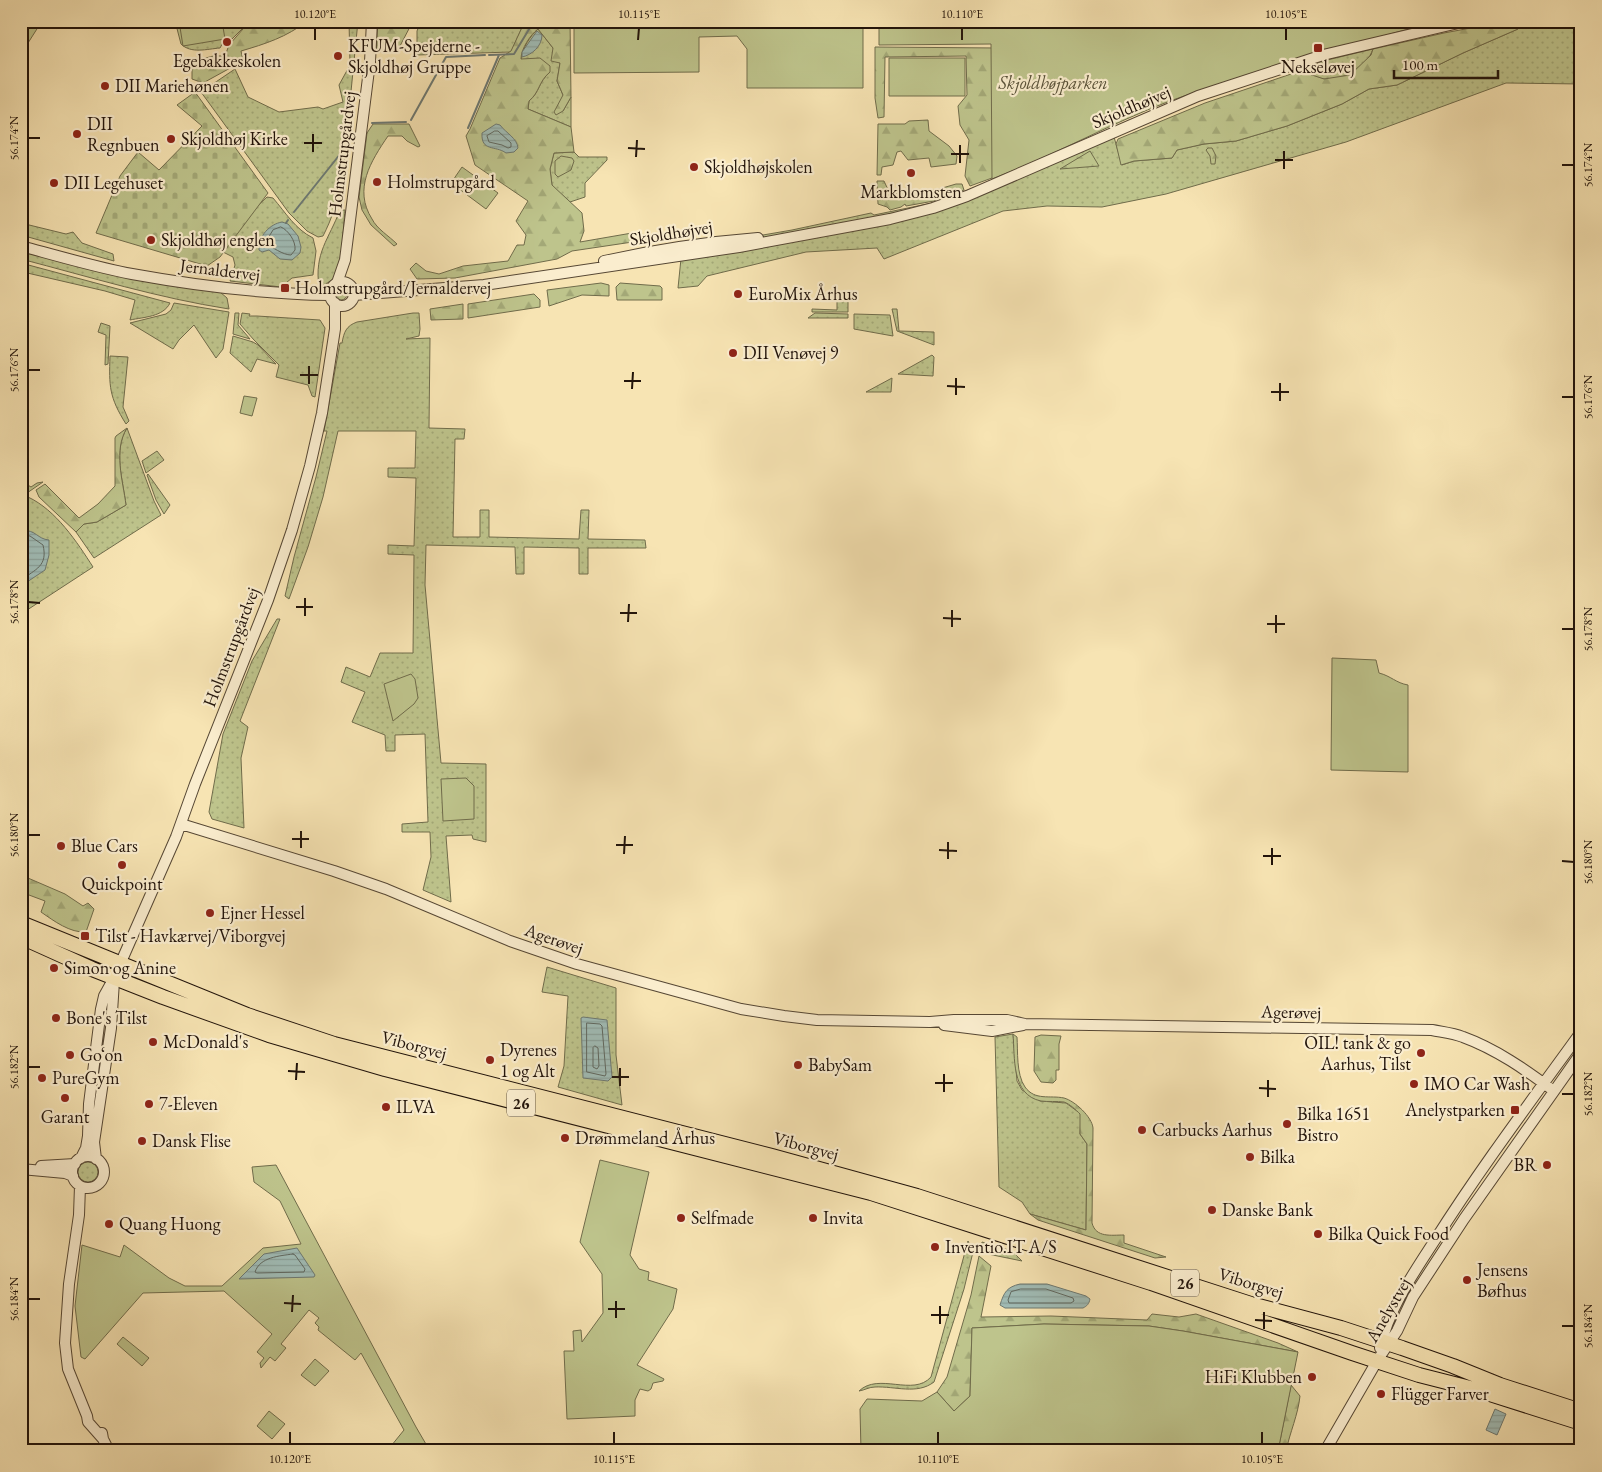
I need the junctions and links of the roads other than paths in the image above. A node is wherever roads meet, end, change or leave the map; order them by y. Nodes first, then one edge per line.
1 (372, 21) edge
2 (1467, 21) edge
3 (21, 246) edge
4 (345, 260) junction
5 (337, 283) junction
6 (349, 285) junction
7 (354, 295) junction
8 (336, 301) junction
9 (181, 824) junction
10 (21, 924) edge
11 (21, 937) edge
12 (120, 964) junction
13 (114, 978) junction
14 (1581, 1032) edge
15 (1581, 1053) edge
16 (1544, 1083) junction
17 (1554, 1091) junction
18 (96, 1159) junction
19 (78, 1161) junction
20 (21, 1169) edge
21 (34, 1169) junction
22 (73, 1176) junction
23 (85, 1187) junction
24 (1385, 1342) junction
25 (1377, 1361) junction
26 (1581, 1411) edge
27 (1581, 1423) edge
28 (109, 1451) edge
29 (1325, 1451) edge

1 - 4 street, Holmstrupgårdvej
2 - 7 street, Skjoldhøjvej
3 - 8 street, Jernaldervej
4 - 5 street, Holmstrupgårdvej
4 - 6 street, Holmstrupgårdvej
5 - 6 street
5 - 8 street
6 - 7 street
7 - 8 street
8 - 9 street, Holmstrupgårdvej
9 - 12 street, Holmstrupgårdvej
9 - 16 street, Agerøvej
10 - 12 main road, Viborgvej / 26
11 - 13 main road, Viborgvej / 26
12 - 13 street, Holmstrupgårdvej
12 - 24 main road, Viborgvej / 26
13 - 18 street
13 - 19 street, Holmstrupgårdvej
13 - 25 main road, Viborgvej / 26
14 - 16 street, Anelystvej
15 - 17 street, Anelystvej
16 - 17 street, Agerøvej
16 - 24 street, Anelystvej
17 - 24 street, Anelystvej
18 - 19 street
18 - 23 street
19 - 21 street
19 - 22 street
20 - 21 street
21 - 22 street
22 - 23 street
23 - 28 street
24 - 25 street, Anelystvej
24 - 26 main road, Viborgvej / 26
25 - 27 main road, Viborgvej / 26
25 - 29 street, Anelystvej

